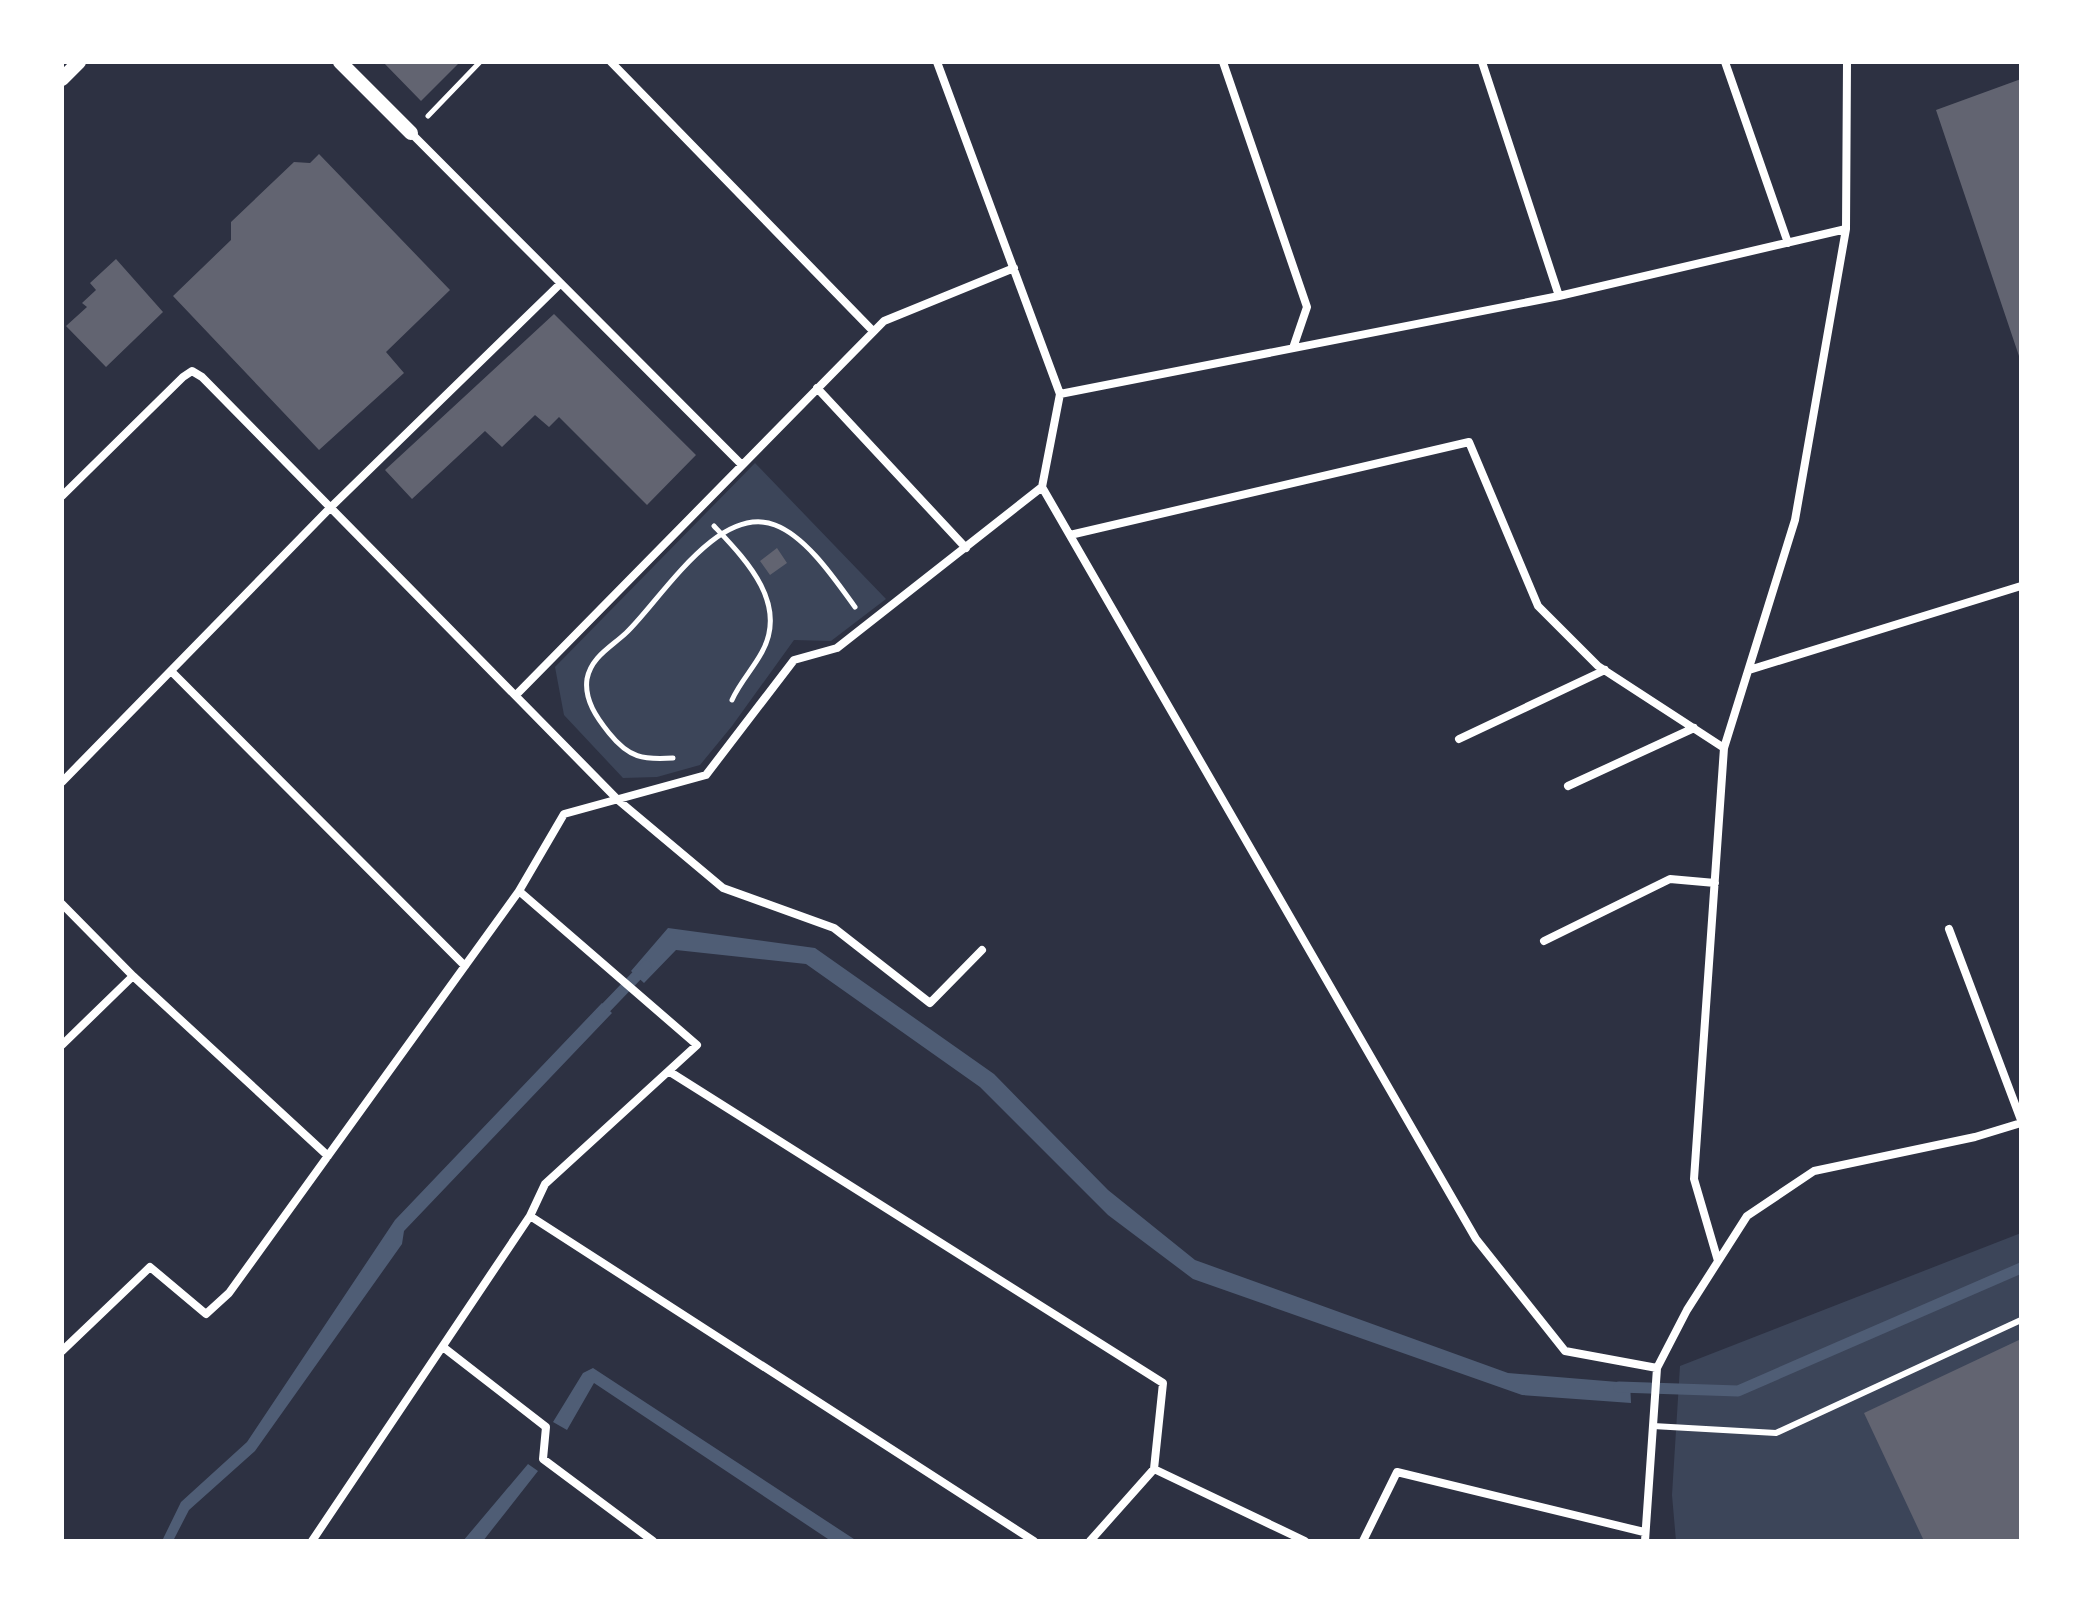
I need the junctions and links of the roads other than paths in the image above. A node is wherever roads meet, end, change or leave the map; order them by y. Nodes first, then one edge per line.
1 (79, 62) edge
2 (340, 62) edge
3 (611, 62) edge
4 (937, 62) edge
5 (1223, 62) edge
6 (1482, 62) edge
7 (1725, 62) edge
8 (1847, 62) edge
9 (62, 79) edge
10 (411, 133) joint
11 (1846, 229) junction
12 (1788, 243) junction
13 (1014, 268) junction
14 (560, 284) junction
15 (1559, 296) junction
16 (873, 331) junction
17 (1293, 348) junction
18 (817, 388) junction
19 (1060, 394) junction
20 (742, 465) junction
21 (1042, 487) junction
22 (62, 496) edge
23 (331, 507) junction
24 (1070, 535) junction
25 (966, 548) junction
26 (2021, 586) edge
27 (1605, 670) junction
28 (1749, 670) junction
29 (171, 671) junction
30 (516, 695) junction
31 (1694, 728) junction
32 (1459, 739) dead end
33 (1724, 748) junction
34 (62, 782) edge
35 (1568, 786) dead end
36 (618, 800) junction
37 (1715, 883) junction
38 (519, 891) junction
39 (62, 904) edge
40 (1949, 929) dead end
41 (1544, 941) dead end
42 (982, 950) dead end
43 (465, 966) junction
44 (133, 976) junction
45 (62, 1045) edge
46 (670, 1072) junction
47 (2021, 1122) edge
48 (328, 1156) junction
49 (530, 1216) junction
50 (1718, 1261) junction
51 (2021, 1320) edge
52 (443, 1347) junction
53 (62, 1351) edge
54 (1657, 1368) junction
55 (1653, 1426) junction
56 (1154, 1469) junction
57 (1645, 1537) edge
58 (312, 1541) edge
59 (653, 1541) edge
60 (1034, 1541) edge
61 (1090, 1541) edge
62 (1305, 1541) edge
63 (1363, 1541) edge

1 - 9 street
2 - 10 street
3 - 16 street
4 - 13 street
5 - 17 street
6 - 15 street
7 - 12 street
8 - 11 street
10 - 14 street
11 - 12 street
11 - 28 street
12 - 15 street
13 - 16 street
13 - 19 street
14 - 20 street
14 - 23 street
15 - 17 street
16 - 18 street
17 - 19 street
18 - 20 street
18 - 25 street
19 - 21 street
20 - 30 street
21 - 24 street
21 - 25 street
22 - 23 street
23 - 29 street
23 - 30 street
24 - 27 street
24 - 54 street
25 - 36 street
26 - 28 street
27 - 31 street
27 - 32 street
28 - 33 street
29 - 34 street
29 - 43 street
30 - 36 street
31 - 33 street
31 - 35 street
33 - 37 street
36 - 38 street
36 - 42 street
37 - 41 street
37 - 50 street
38 - 43 street
38 - 46 street
39 - 44 street
40 - 47 street
43 - 48 street
44 - 45 street
44 - 48 street
46 - 49 street
46 - 56 street
47 - 50 street
48 - 53 street
49 - 52 street
49 - 60 street
50 - 54 street
51 - 55 lane
52 - 58 street
52 - 59 street
54 - 55 street
55 - 57 street
56 - 61 street
56 - 62 street
57 - 63 street

